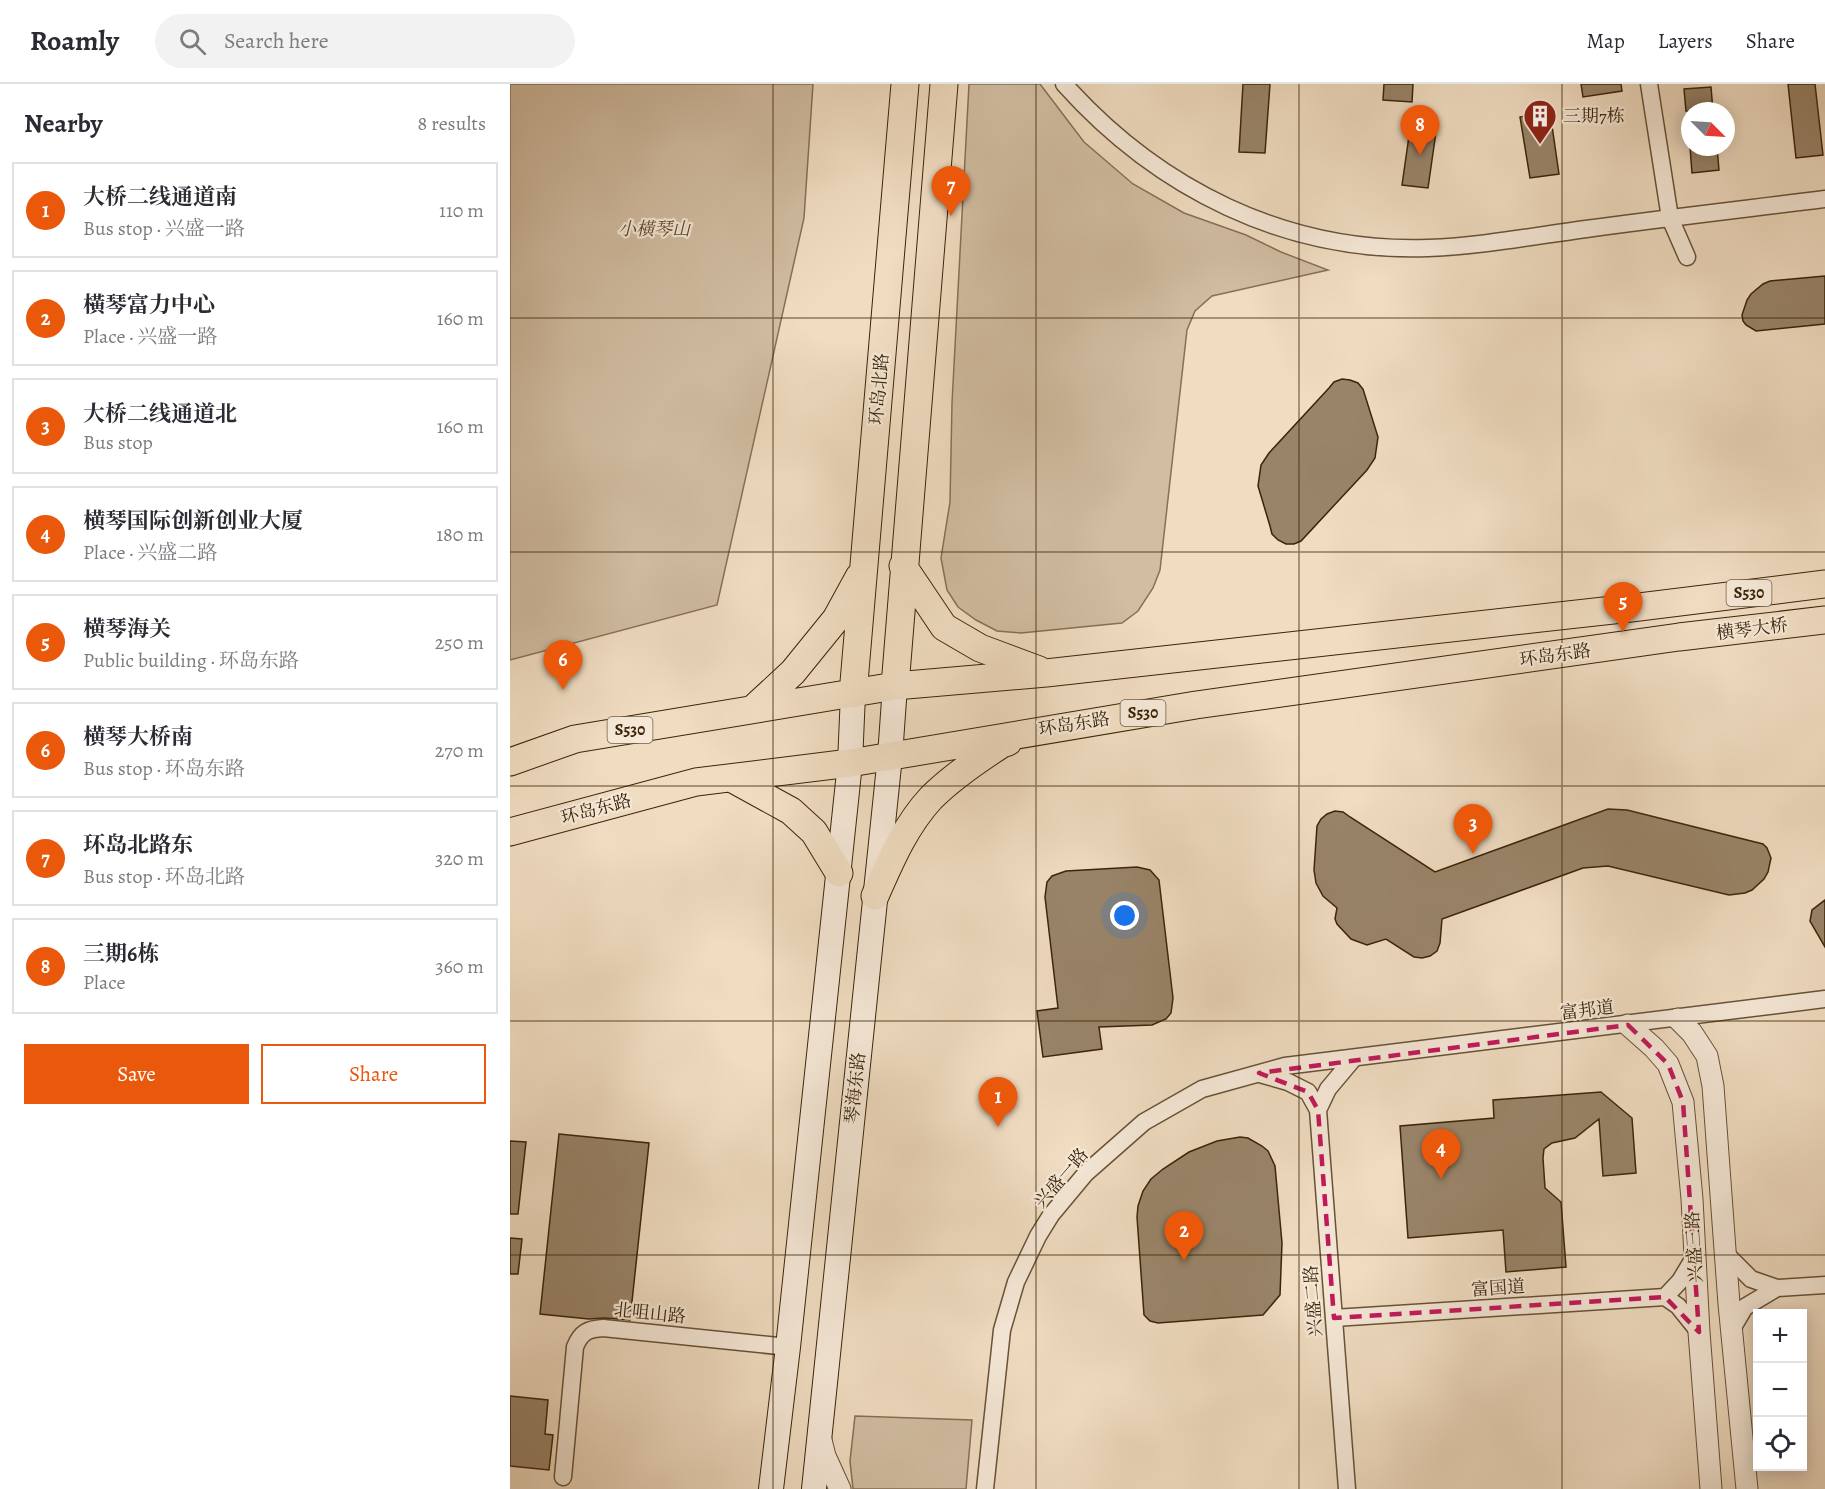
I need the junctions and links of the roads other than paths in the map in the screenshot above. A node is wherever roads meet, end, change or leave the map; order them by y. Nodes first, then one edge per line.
1 (905, 84) edge
2 (944, 84) edge
3 (1064, 84) edge
4 (1649, 84) edge
5 (1825, 199) edge
6 (1670, 218) junction
7 (1686, 257) dead end
8 (865, 566) junction
9 (903, 566) junction
10 (1825, 584) edge
11 (1674, 602) joint
12 (1825, 620) edge
13 (1679, 638) joint
14 (1046, 672) junction
15 (895, 686) junction
16 (853, 694) junction
17 (753, 709) junction
18 (1053, 727) junction
19 (890, 756) junction
20 (510, 762) edge
21 (850, 763) junction
22 (731, 778) junction
23 (510, 832) edge
24 (838, 873) junction
25 (875, 896) junction
26 (1825, 999) edge
27 (1678, 1019) junction
28 (1628, 1025) junction
29 (1354, 1058) junction
30 (1259, 1074) junction
31 (1318, 1110) junction
32 (1727, 1255) junction
33 (1695, 1256) junction
34 (1825, 1285) edge
35 (1777, 1288) junction
36 (1665, 1297) junction
37 (1334, 1318) junction
38 (1732, 1329) junction
39 (1699, 1332) junction
40 (789, 1347) junction
41 (820, 1436) junction
42 (563, 1477) dead end
43 (1708, 1483) edge
44 (771, 1489) edge
45 (814, 1489) edge
46 (840, 1489) edge
47 (985, 1489) edge
48 (1347, 1489) edge
49 (1747, 1489) edge

1 - 8 main road, 环岛北路
2 - 9 main road
3 - 6 street
4 - 6 street
5 - 6 street
6 - 7 street
8 - 16 main road, 环岛北路
8 - 17 main road
9 - 14 main road
9 - 15 main road
10 - 11 main road, 横琴大桥 / S530
11 - 14 main road, 环岛东路 / S530
12 - 13 main road, 横琴大桥 / S530
13 - 18 main road, 环岛东路 / S530
14 - 15 main road, 环岛东路 / S530
15 - 16 main road, 环岛东路 / S530
15 - 19 main road, 琴海东路
16 - 17 main road, 环岛东路 / S530
16 - 21 main road
17 - 20 main road, 环岛东路 / S530
18 - 19 main road, 环岛东路 / S530
18 - 25 main road
19 - 21 main road, 环岛东路 / S530
19 - 25 main road, 琴海东路
21 - 22 main road, 环岛东路 / S530
21 - 24 main road
22 - 23 main road, 环岛东路 / S530
22 - 24 main road
24 - 40 main road
25 - 41 main road, 琴海东路
26 - 27 street, 富邦道
27 - 28 street, 富邦道
27 - 32 street, 兴盛三路
28 - 29 street, 富邦道
28 - 33 street, 兴盛三路
29 - 30 street, 兴盛一路
29 - 31 street
30 - 31 street
30 - 47 street, 兴盛一路
31 - 37 street, 兴盛二路
32 - 35 street
32 - 38 street, 兴盛三路
33 - 36 street
33 - 39 street, 兴盛三路
34 - 35 street
35 - 38 street
36 - 37 street, 富国道
36 - 39 street
37 - 48 street, 兴盛二路
38 - 49 street, 兴盛三路
39 - 43 street, 兴盛三路
40 - 42 street, 北咀山路
40 - 44 main road
41 - 45 main road, 琴海东路
41 - 46 street

